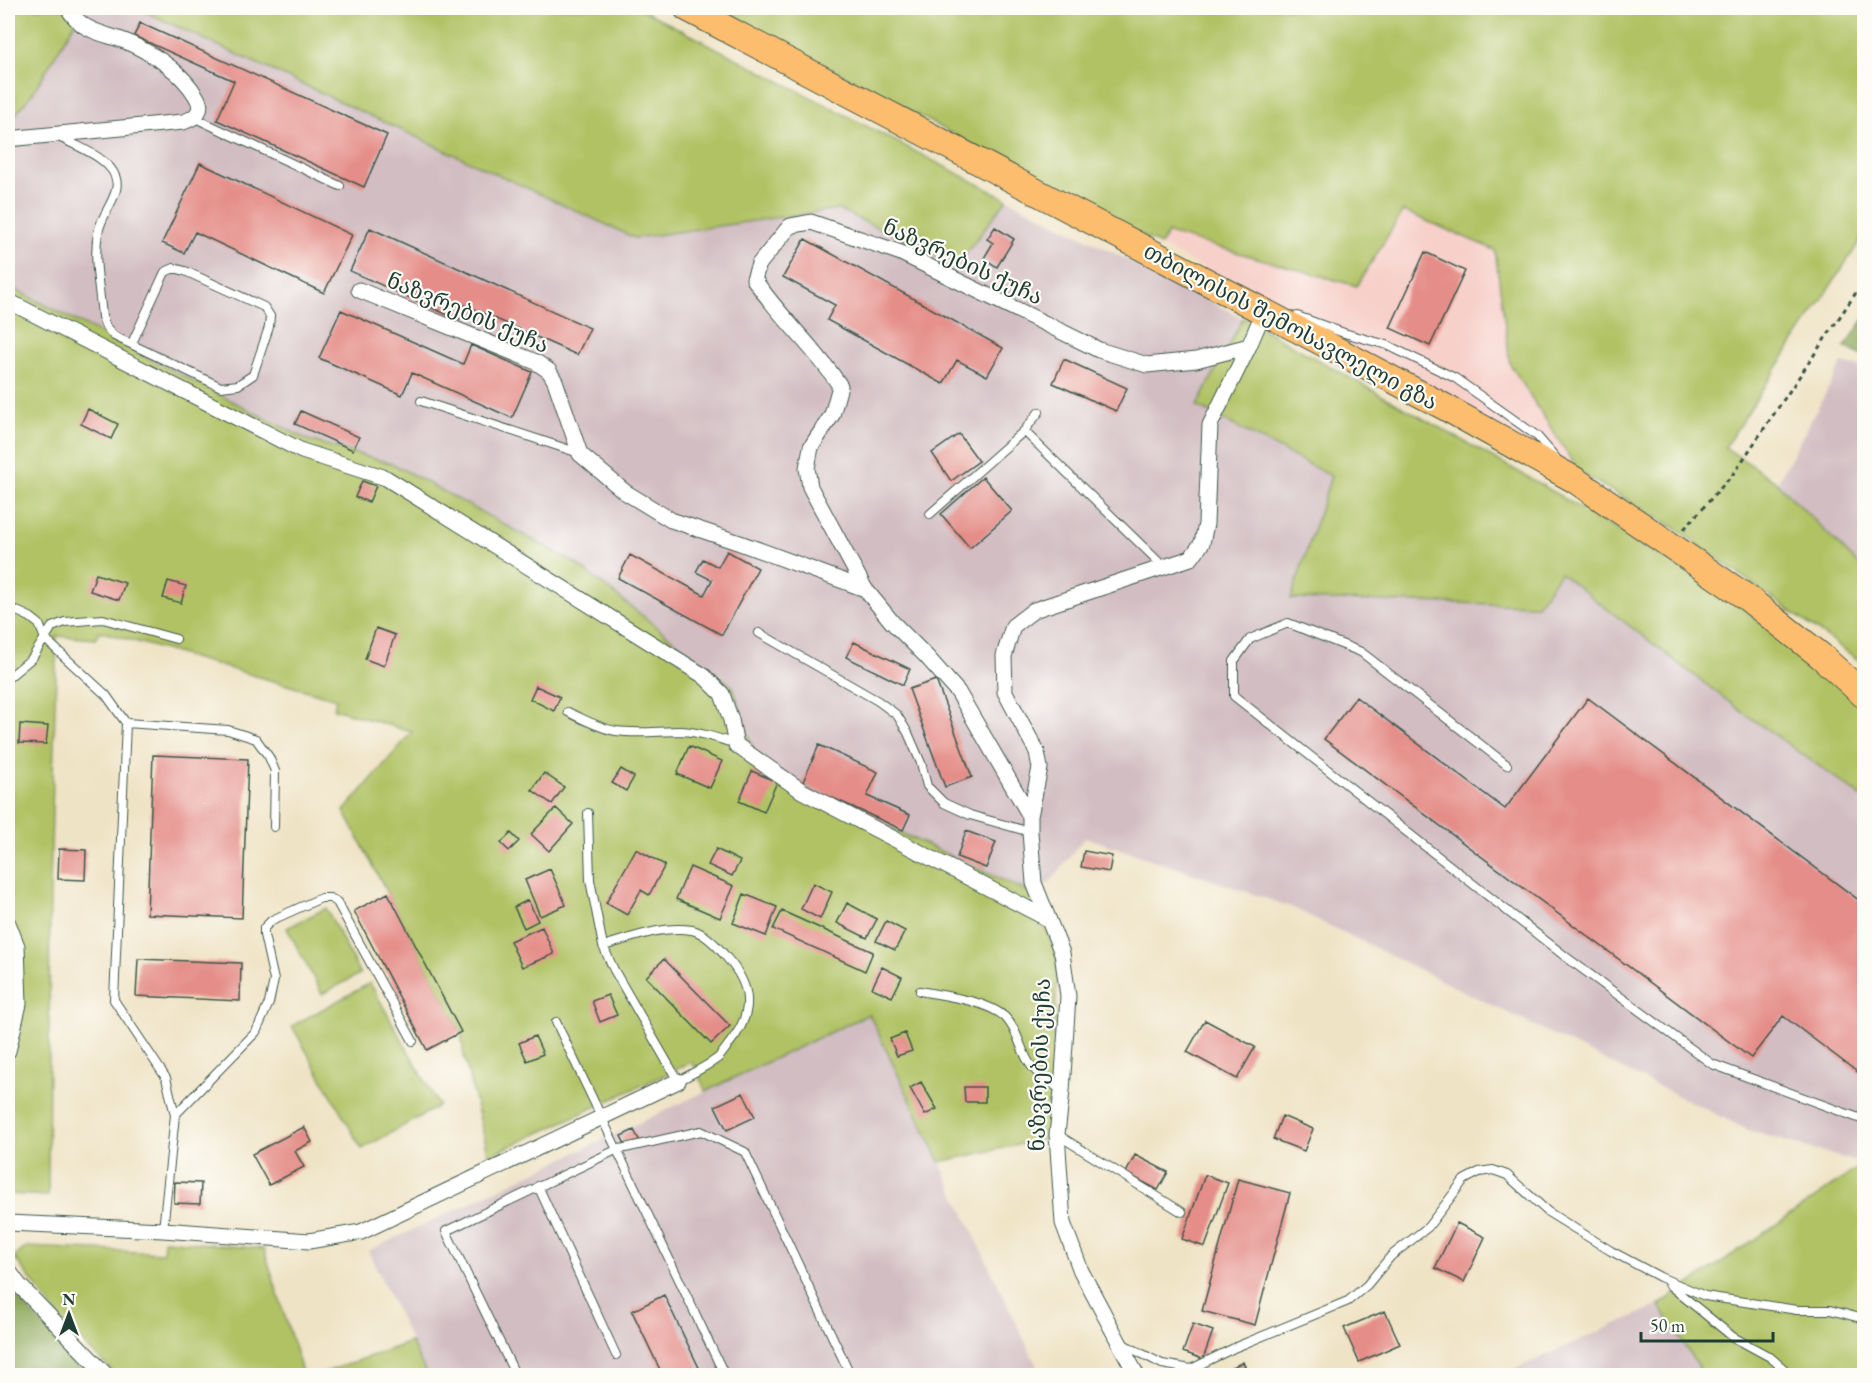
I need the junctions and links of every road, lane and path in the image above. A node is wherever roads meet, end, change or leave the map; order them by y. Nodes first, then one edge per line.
1 (68, 8) edge
2 (687, 8) edge
3 (195, 118) junction
4 (55, 135) junction
5 (8, 139) edge
6 (340, 186) dead end
7 (1864, 281) edge
8 (359, 290) dead end
9 (8, 301) edge
10 (1277, 311) junction
11 (114, 336) junction
12 (132, 344) junction
13 (1249, 346) junction
14 (102, 351) junction
15 (421, 401) dead end
16 (1039, 412) dead end
17 (1024, 431) junction
18 (580, 454) junction
19 (930, 514) dead end
20 (1671, 544) junction
21 (1165, 568) junction
22 (865, 590) junction
23 (8, 607) edge
24 (759, 633) dead end
25 (45, 639) junction
26 (176, 639) dead end
27 (8, 678) edge
28 (1864, 695) edge
29 (568, 712) dead end
30 (126, 723) junction
31 (736, 745) junction
32 (1507, 765) dead end
33 (588, 813) dead end
34 (1030, 824) junction
35 (274, 827) dead end
36 (1048, 919) junction
37 (8, 923) edge
38 (603, 946) junction
39 (920, 991) dead end
40 (13, 1000) edge
41 (556, 1022) dead end
42 (413, 1041) dead end
43 (8, 1051) edge
44 (678, 1081) junction
45 (1062, 1091) junction
46 (175, 1115) junction
47 (601, 1119) junction
48 (1864, 1120) edge
49 (1057, 1134) junction
50 (616, 1150) junction
51 (538, 1186) junction
52 (1182, 1212) dead end
53 (8, 1223) edge
54 (163, 1230) junction
55 (8, 1270) edge
56 (1660, 1277) junction
57 (1864, 1319) edge
58 (1120, 1342) junction
59 (616, 1355) dead end
60 (1189, 1372) edge
61 (107, 1376) edge
62 (516, 1376) edge
63 (725, 1376) edge
64 (852, 1376) edge
65 (1137, 1376) edge
66 (1791, 1376) edge

1 - 3 street
2 - 10 highway, თბილისის შემოსავლელი გზა
3 - 4 street
3 - 6 lane
4 - 5 street
4 - 11 lane
7 - 20 path
8 - 18 street, ნაზვრების ქუჩა
9 - 14 street
10 - 13 street, ნაზვრების ქუჩა
10 - 20 highway, თბილისის შემოსავლელი გზა
11 - 12 lane
11 - 14 lane
12 - 12 lane
13 - 21 street, ნაზვრების ქუჩა
13 - 22 street, ნაზვრების ქუჩა
14 - 31 street
15 - 18 lane
16 - 17 lane
17 - 19 lane
17 - 21 lane
18 - 22 street, ნაზვრების ქუჩა
20 - 28 highway, თბილისის შემოსავლელი გზა
21 - 34 street, ნაზვრების ქუჩა
22 - 34 street, ნაზვრების ქუჩა
23 - 25 lane
24 - 34 lane
25 - 26 lane
25 - 27 lane
25 - 30 lane
29 - 31 lane
30 - 35 lane
30 - 46 lane
31 - 36 street
32 - 48 lane
33 - 38 lane
34 - 36 street, ნაზვრების ქუჩა
36 - 45 street, ნაზვრების ქუჩა
37 - 40 street
38 - 44 lane
38 - 44 lane
39 - 45 lane
40 - 43 street
41 - 47 lane
42 - 46 lane
44 - 47 street
45 - 49 street, ნაზვრების ქუჩა
46 - 54 lane
47 - 50 lane
47 - 54 street
49 - 52 lane
49 - 58 street, ნაზვრების ქუჩა
50 - 51 lane
50 - 63 lane
50 - 64 lane
51 - 59 lane
51 - 62 lane
53 - 54 street
55 - 61 street
56 - 57 lane
56 - 60 lane
56 - 66 lane
58 - 60 lane
58 - 65 street, ნაზვრების ქუჩა

